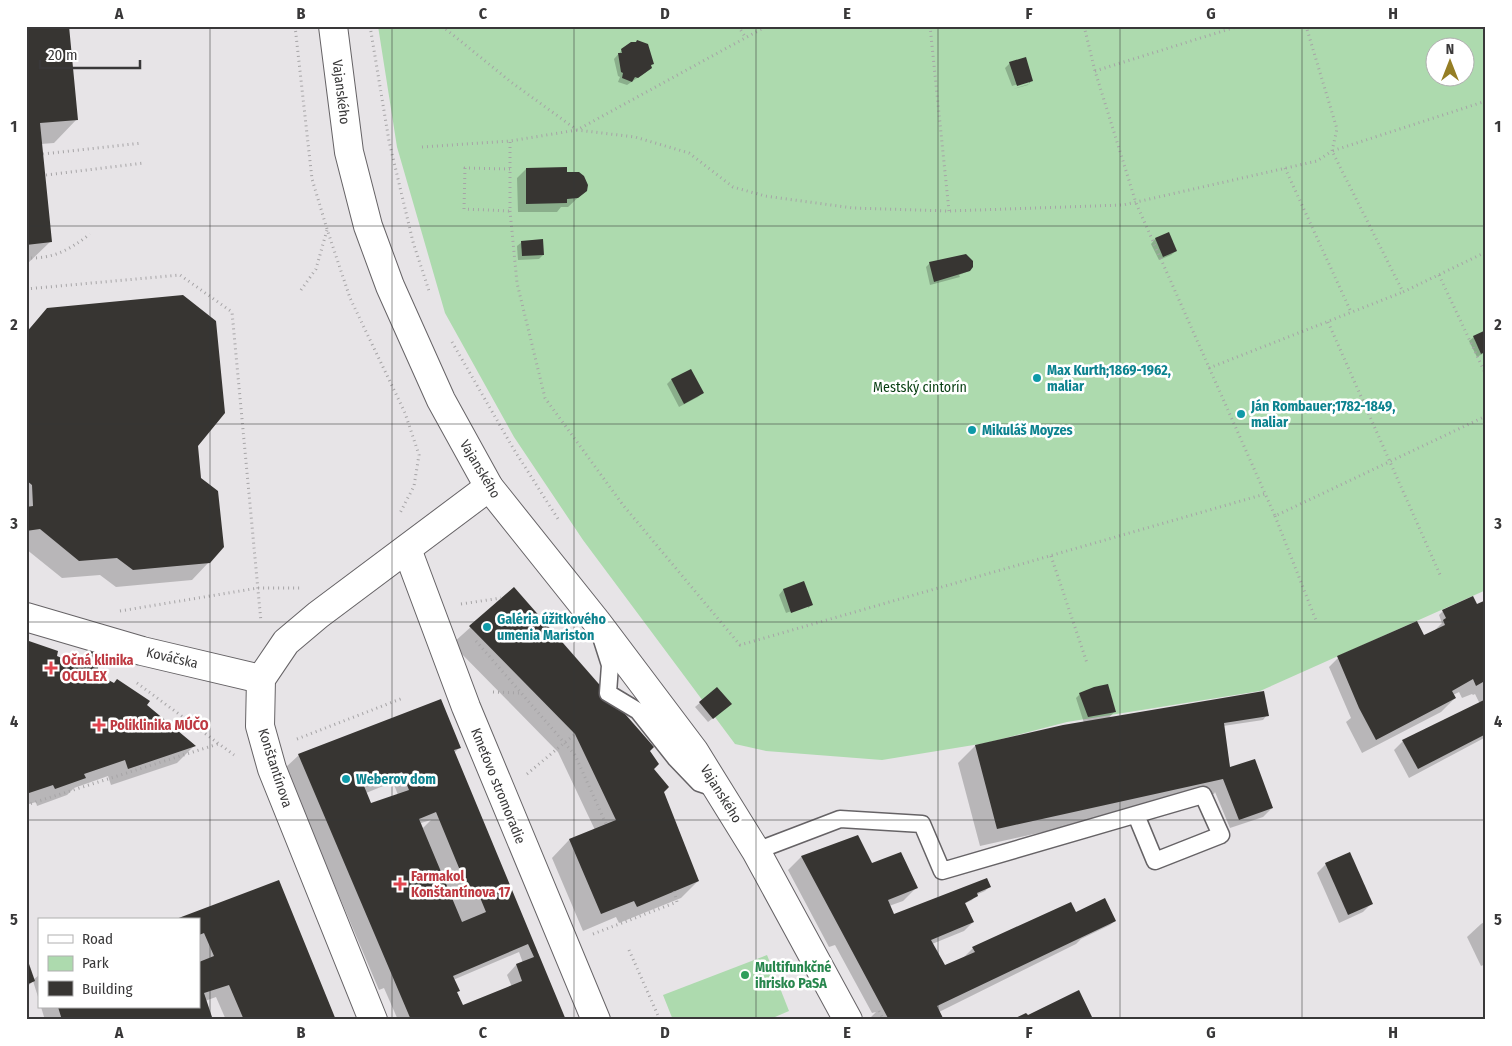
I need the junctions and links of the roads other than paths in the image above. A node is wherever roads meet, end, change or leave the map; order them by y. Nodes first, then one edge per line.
1 (333, 26) edge
2 (489, 487) junction
3 (407, 549) junction
4 (26, 617) edge
5 (261, 679) junction
6 (1136, 815) junction
7 (756, 851) junction
8 (373, 1020) edge
9 (596, 1020) edge
10 (848, 1020) edge

1 - 2 street, Vajanského
2 - 3 street
2 - 7 street, Vajanského
3 - 5 street
3 - 9 street, Kmeťovo stromoradie
4 - 5 street, Kováčska
5 - 8 street, Konštantínova
6 - 6 lane
6 - 7 lane
7 - 10 street, Vajanského

